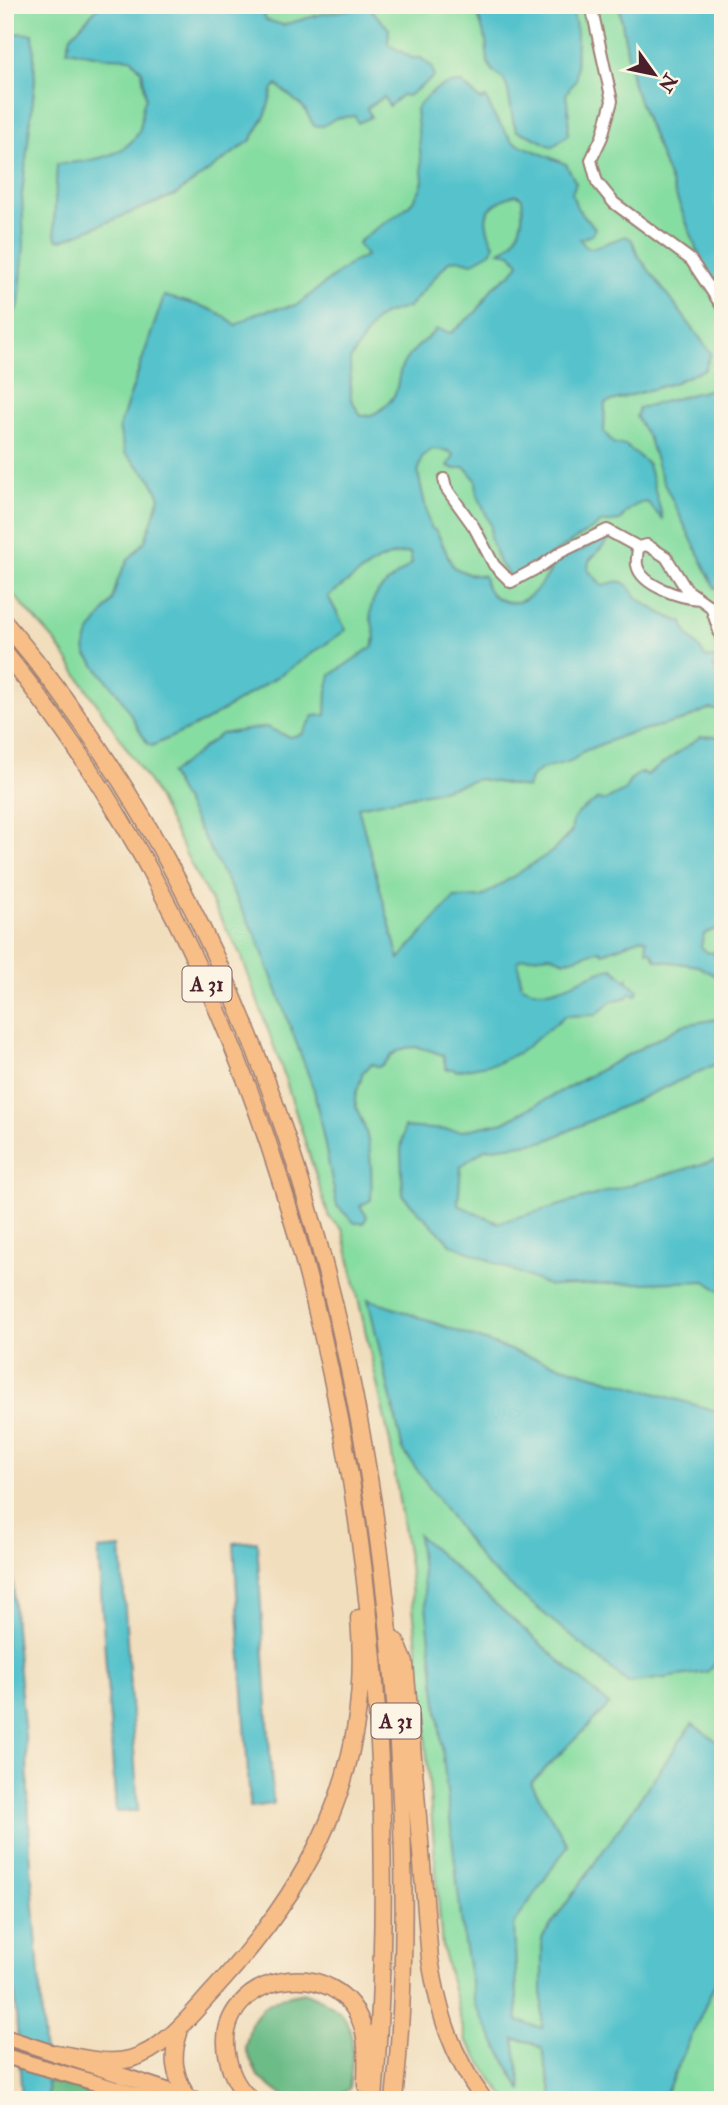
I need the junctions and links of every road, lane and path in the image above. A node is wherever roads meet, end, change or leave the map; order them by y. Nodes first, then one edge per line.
1 (591, 5) edge
2 (723, 308) edge
3 (444, 479) dead end
4 (638, 547) junction
5 (700, 599) junction
6 (5, 623) edge
7 (723, 643) edge
8 (5, 653) edge
9 (353, 1500) junction
10 (390, 1627) junction
11 (404, 1949) junction
12 (179, 2033) dead end
13 (5, 2037) edge
14 (56, 2053) junction
15 (5, 2056) edge
16 (119, 2090) junction
17 (193, 2099) edge
18 (142, 2100) edge
19 (153, 2100) edge
20 (252, 2100) edge
21 (366, 2100) edge
22 (374, 2100) edge
23 (394, 2100) edge
24 (402, 2100) edge
25 (484, 2100) edge

1 - 2 street
3 - 4 street
4 - 5 street
4 - 5 street
5 - 7 street
6 - 10 highway, A 31
8 - 9 highway, A 31
9 - 14 highway
9 - 22 highway, A 31
10 - 11 highway, A 31
10 - 25 highway
11 - 23 highway, A 31
11 - 24 highway
12 - 17 highway
13 - 14 main road
14 - 17 main road
15 - 16 main road
16 - 18 highway
16 - 19 main road
20 - 21 highway

